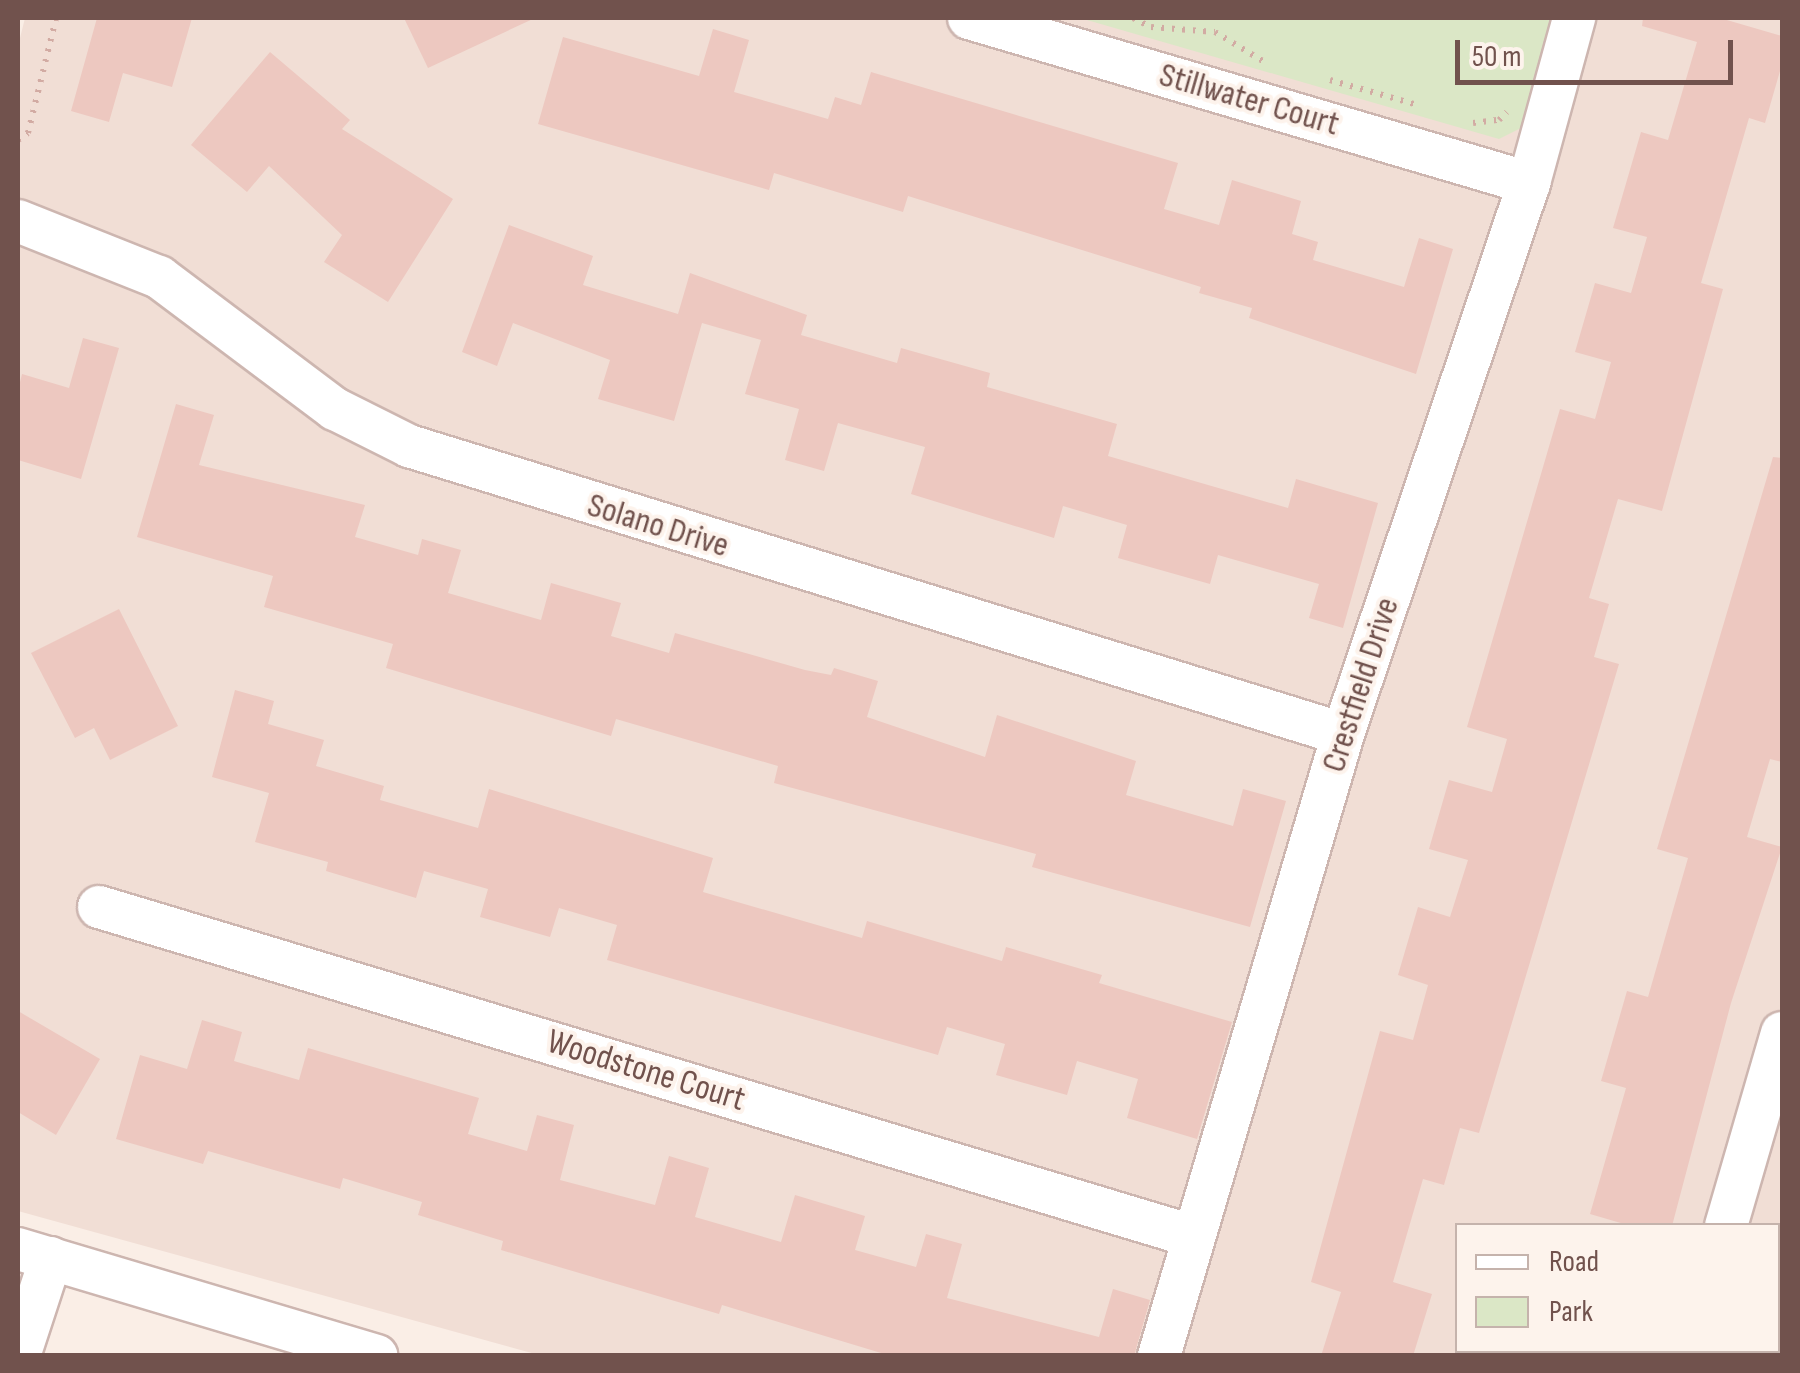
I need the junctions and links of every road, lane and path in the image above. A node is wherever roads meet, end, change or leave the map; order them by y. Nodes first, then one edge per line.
1 (56, 18) edge
2 (969, 18) edge
3 (1133, 18) edge
4 (1574, 18) edge
5 (1272, 68) dead end
6 (1324, 78) dead end
7 (1518, 101) dead end
8 (1424, 109) dead end
9 (1457, 122) dead end
10 (18, 140) edge
11 (1529, 183) junction
12 (18, 221) edge
13 (1344, 734) junction
14 (99, 907) dead end
15 (1782, 1032) edge
16 (1727, 1223) edge
17 (1192, 1236) junction
18 (34, 1254) edge
19 (20, 1356) edge
20 (376, 1356) edge
21 (1158, 1356) edge

1 - 10 path
2 - 11 street, Stillwater Court
3 - 5 path
4 - 11 street, Crestfield Drive
6 - 8 path
7 - 9 path
11 - 13 street, Crestfield Drive
12 - 13 street, Solano Drive
13 - 17 street, Crestfield Drive
14 - 17 street, Woodstone Court
15 - 16 street
17 - 21 street, Crestfield Drive
18 - 19 street
18 - 20 street

